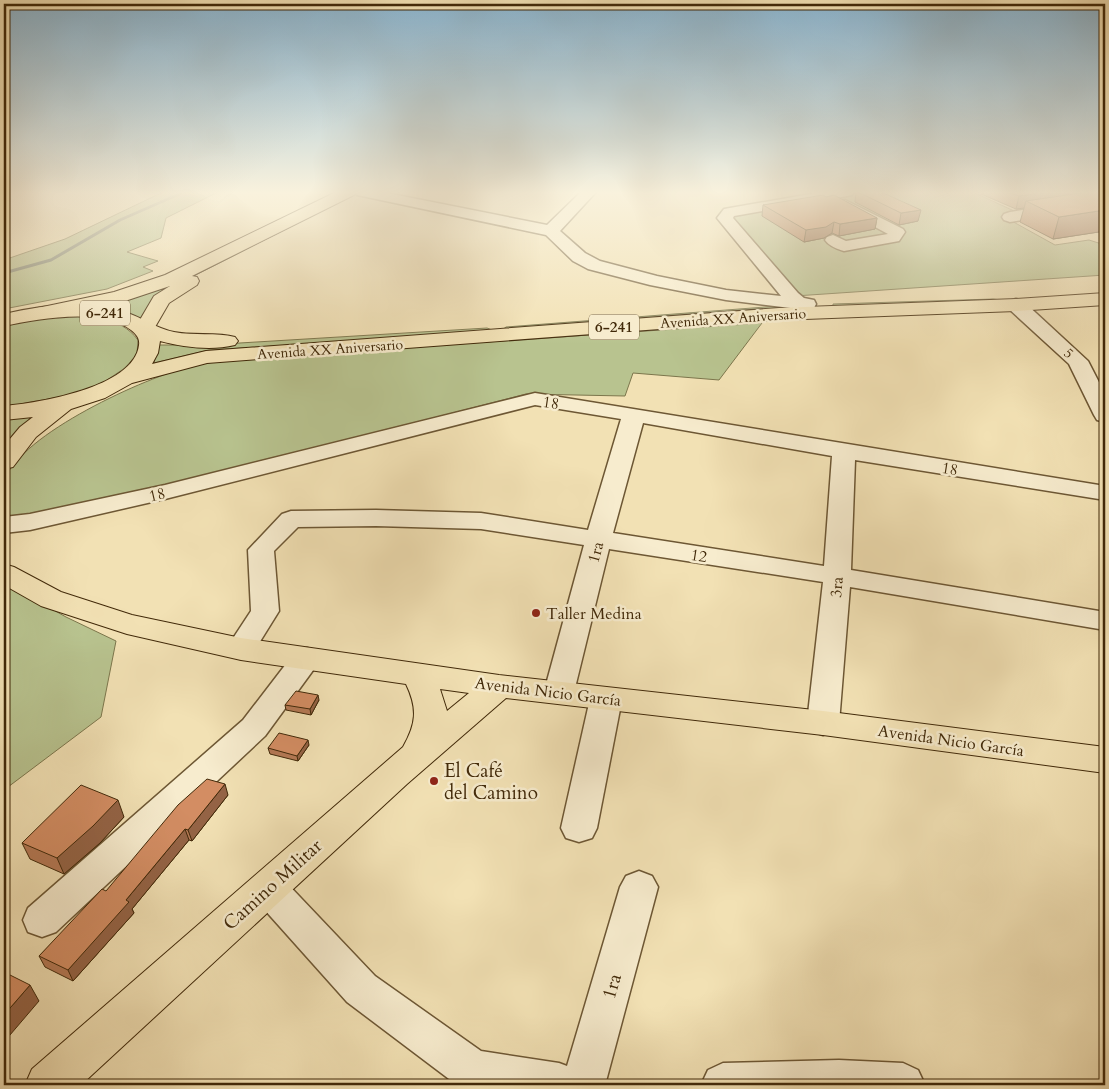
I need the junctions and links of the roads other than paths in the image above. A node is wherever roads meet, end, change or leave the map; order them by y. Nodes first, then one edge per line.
1 (251, 243) edge
2 (264, 243) edge
3 (563, 243) edge
4 (745, 243) edge
5 (838, 243) edge
6 (863, 243) edge
7 (1105, 290) edge
8 (1105, 299) edge
9 (799, 303) junction
10 (1016, 305) junction
11 (833, 311) junction
12 (40, 313) junction
13 (4, 320) edge
14 (144, 330) junction
15 (125, 378) junction
16 (66, 403) junction
17 (4, 413) edge
18 (634, 414) junction
19 (1105, 415) edge
20 (844, 451) junction
21 (4, 462) edge
22 (1105, 493) edge
23 (4, 525) edge
24 (598, 540) junction
25 (4, 573) edge
26 (837, 576) junction
27 (1105, 621) edge
28 (242, 649) junction
29 (308, 658) junction
30 (416, 674) junction
31 (499, 686) junction
32 (560, 692) junction
33 (606, 699) junction
34 (823, 722) junction
35 (417, 754) junction
36 (1105, 760) edge
37 (579, 828) dead end
38 (639, 887) dead end
39 (268, 888) junction
40 (42, 920) dead end
41 (48, 1085) edge
42 (559, 1085) edge
43 (583, 1085) edge
44 (723, 1085) edge
45 (903, 1085) edge

1 - 12 main road
2 - 14 main road
3 - 9 street
4 - 9 street
5 - 6 street
7 - 9 main road, Avenida XX Aniversario / 6-241
8 - 10 main road, Avenida XX Aniversario / 6-241
9 - 11 street
9 - 14 main road, Avenida XX Aniversario / 6-241
10 - 11 main road, Avenida XX Aniversario / 6-241
10 - 19 street, 5
11 - 15 main road, Avenida XX Aniversario / 6-241
12 - 13 main road, 6-241
12 - 14 main road, 6-241
14 - 15 main road, 6-241
15 - 16 main road, 6-241
16 - 17 main road, 6-241
16 - 21 main road
18 - 20 street, 18
18 - 23 street, 18
18 - 24 street, 1ra
20 - 22 street, 18
20 - 26 street, 3ra
24 - 26 street, 12
24 - 28 street, 12
24 - 32 street, 1ra
25 - 28 main road, Avenida Nicio García
26 - 27 street, 12
26 - 34 street, 3ra
28 - 29 main road, Avenida Nicio García
29 - 30 main road, Avenida Nicio García
29 - 40 street
30 - 31 main road, Avenida Nicio García
30 - 35 main road
31 - 32 main road, Avenida Nicio García
31 - 35 main road, Camino Militar
32 - 33 main road, Avenida Nicio García
33 - 34 main road, Avenida Nicio García
33 - 37 street
34 - 36 main road, Avenida Nicio García
35 - 39 main road, Camino Militar
38 - 43 street, 1ra
39 - 41 main road, Camino Militar
39 - 42 street
44 - 45 street

